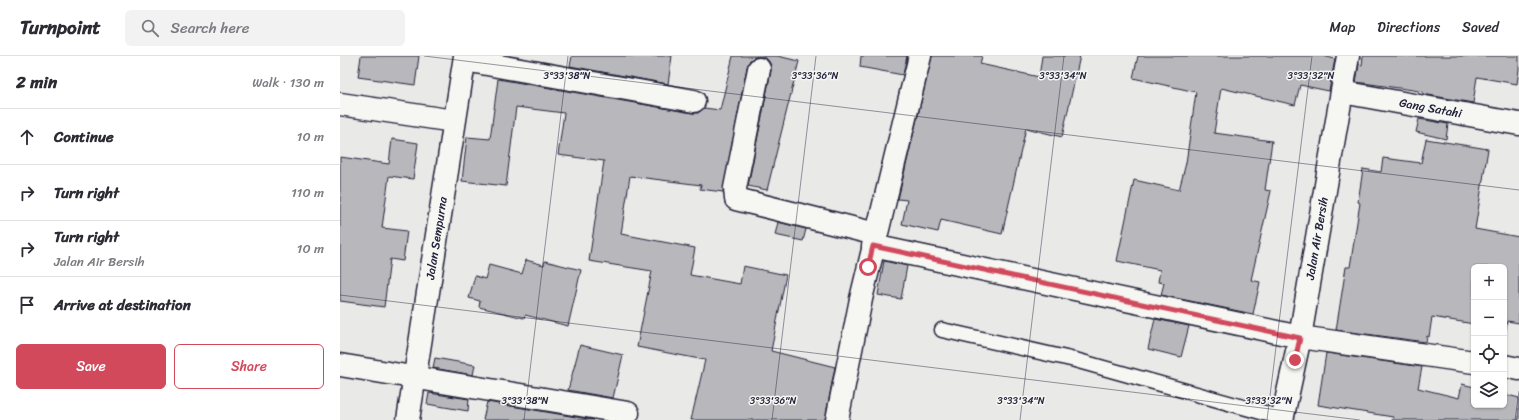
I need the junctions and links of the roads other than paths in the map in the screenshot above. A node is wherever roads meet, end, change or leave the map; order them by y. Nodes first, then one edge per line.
1 (920, 56) edge
2 (1348, 56) edge
3 (465, 58) edge
4 (759, 69) dead end
5 (1342, 92) junction
6 (694, 101) dead end
7 (340, 104) edge
8 (454, 122) junction
9 (1519, 124) edge
10 (875, 240) junction
11 (942, 330) dead end
12 (1300, 338) junction
13 (1471, 362) edge
14 (340, 365) edge
15 (1507, 366) edge
16 (1519, 368) edge
17 (415, 377) junction
18 (628, 413) dead end
19 (1282, 419) edge
20 (408, 420) edge
21 (837, 420) edge

1 - 10 street
2 - 5 street, Jalan Air Bersih
3 - 6 street
3 - 8 street, Jalan Sempurna
4 - 10 street
5 - 9 street, Gang Satahi
5 - 12 street, Jalan Air Bersih
7 - 8 street
8 - 17 street, Jalan Sempurna
10 - 12 street
10 - 21 street
11 - 19 lane
12 - 13 street
12 - 19 street, Jalan Air Bersih
14 - 17 street
15 - 16 street
17 - 18 street
17 - 20 street, Jalan Sempurna

